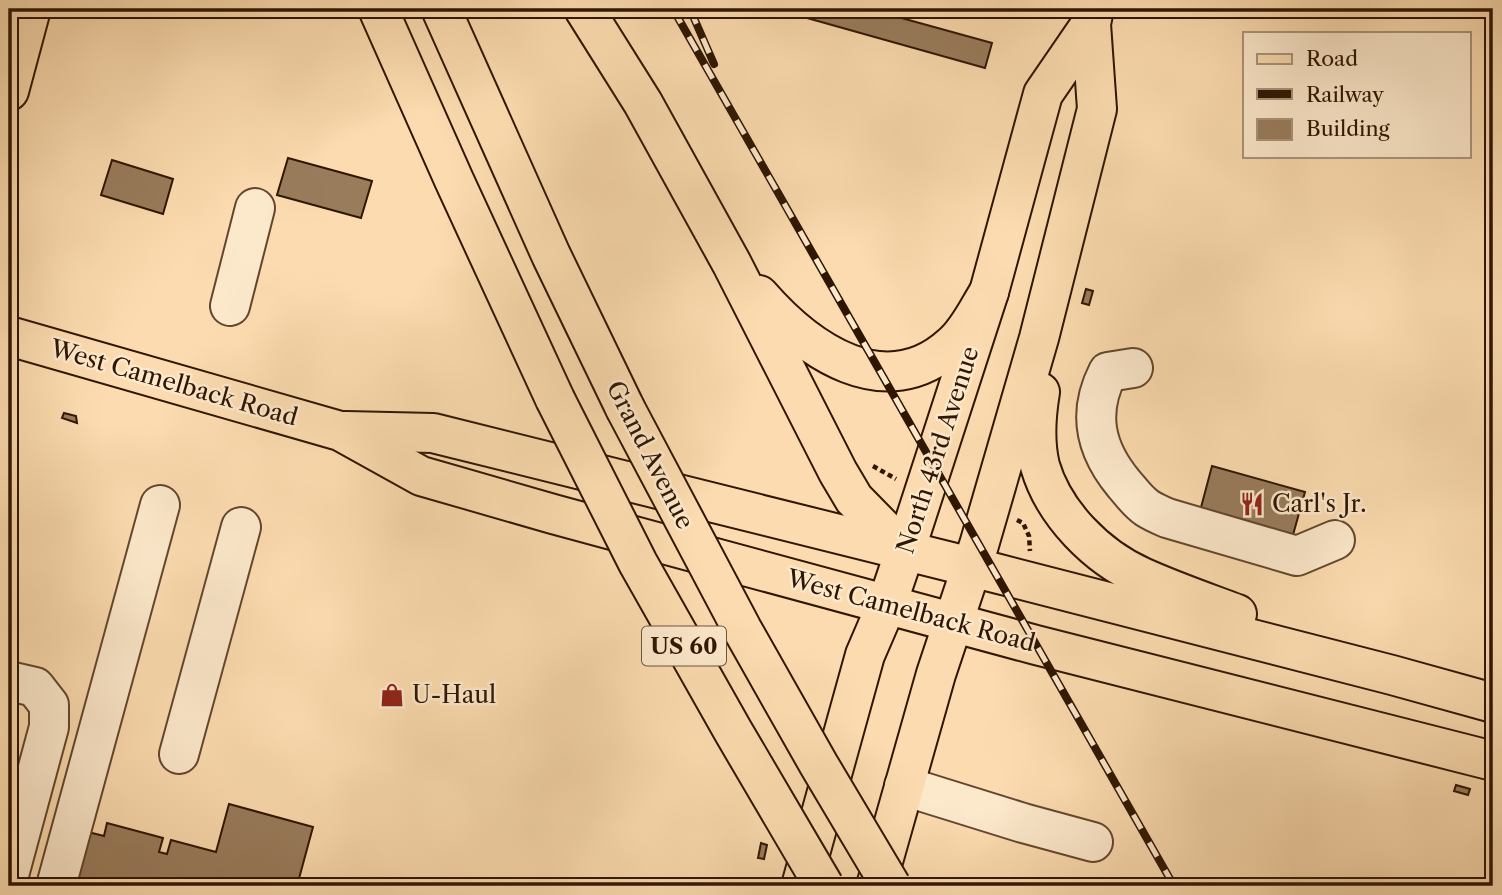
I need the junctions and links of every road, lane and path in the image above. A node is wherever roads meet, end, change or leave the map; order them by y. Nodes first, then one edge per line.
1 (31, 9) edge
2 (378, 9) edge
3 (440, 9) edge
4 (584, 9) edge
5 (1093, 16) edge
6 (9, 92) edge
7 (256, 208) dead end
8 (732, 264) junction
9 (989, 292) junction
10 (230, 306) dead end
11 (9, 336) edge
12 (1039, 338) junction
13 (1133, 368) dead end
14 (340, 431) junction
15 (160, 505) dead end
16 (1014, 519) dead end
17 (241, 527) dead end
18 (1335, 540) dead end
19 (905, 551) junction
20 (1031, 556) dead end
21 (970, 568) junction
22 (887, 604) junction
23 (953, 622) junction
24 (1392, 675) junction
25 (9, 681) edge
26 (1493, 703) edge
27 (179, 754) dead end
28 (1493, 761) edge
29 (904, 786) junction
30 (1093, 842) dead end
31 (9, 875) edge
32 (56, 886) edge
33 (801, 886) edge
34 (824, 886) edge
35 (876, 886) edge
36 (891, 886) edge

1 - 6 main road
2 - 34 main road, US 60, bridge
3 - 36 main road, Grand Avenue / US 60, bridge
4 - 8 main road
5 - 9 main road, North 43rd Avenue
5 - 12 main road, North 43rd Avenue
7 - 10 lane
8 - 9 main road
8 - 19 main road
9 - 19 main road, North 43rd Avenue
11 - 14 main road, West Camelback Road
12 - 21 main road, North 43rd Avenue
12 - 24 main road
13 - 18 lane
14 - 19 main road, West Camelback Road
14 - 22 main road, West Camelback Road
15 - 32 lane
16 - 20 path
17 - 27 lane
19 - 21 main road, West Camelback Road
19 - 22 main road, North 43rd Avenue
21 - 23 main road, North 43rd Avenue
21 - 24 main road, West Camelback Road
22 - 23 main road, West Camelback Road
22 - 33 main road, North 43rd Avenue
23 - 28 main road, West Camelback Road
23 - 29 main road, North 43rd Avenue
24 - 26 main road, West Camelback Road
25 - 31 lane
29 - 30 lane
29 - 35 main road, North 43rd Avenue

